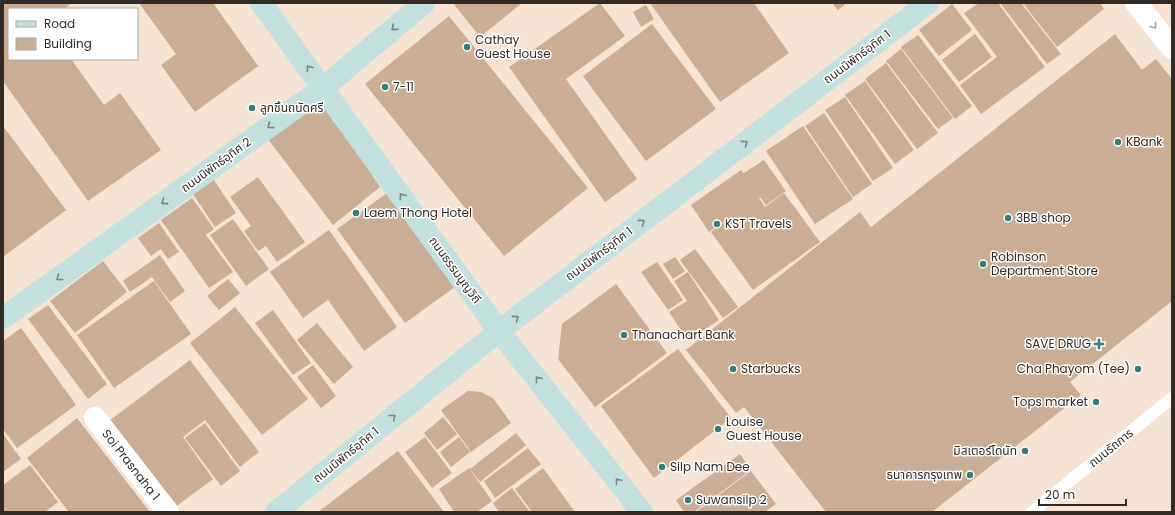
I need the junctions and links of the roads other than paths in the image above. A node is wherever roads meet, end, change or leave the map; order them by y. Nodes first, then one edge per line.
1 (261, 3) edge
2 (424, 3) edge
3 (928, 3) edge
4 (1136, 3) edge
5 (1172, 48) edge
6 (324, 88) junction
7 (3, 318) edge
8 (499, 331) junction
9 (1172, 398) edge
10 (95, 418) dead end
11 (168, 512) edge
12 (276, 512) edge
13 (642, 512) edge
14 (1032, 512) edge

6 -> 1 street, ถนนธรรมนูญวิถี
2 -> 6 street, ถนนนิพัทธ์อุทิศ 2
8 -> 3 street, ถนนนิพัทธ์อุทิศ 1
4 -> 5 street
6 -> 7 street, ถนนนิพัทธ์อุทิศ 2
8 -> 6 street, ถนนธรรมนูญวิถี
12 -> 8 street, ถนนนิพัทธ์อุทิศ 1
13 -> 8 street, ถนนธรรมนูญวิถี
9 - 14 lane, ถนนรัถการ
10 - 11 street, Soi Prasnaha 1

